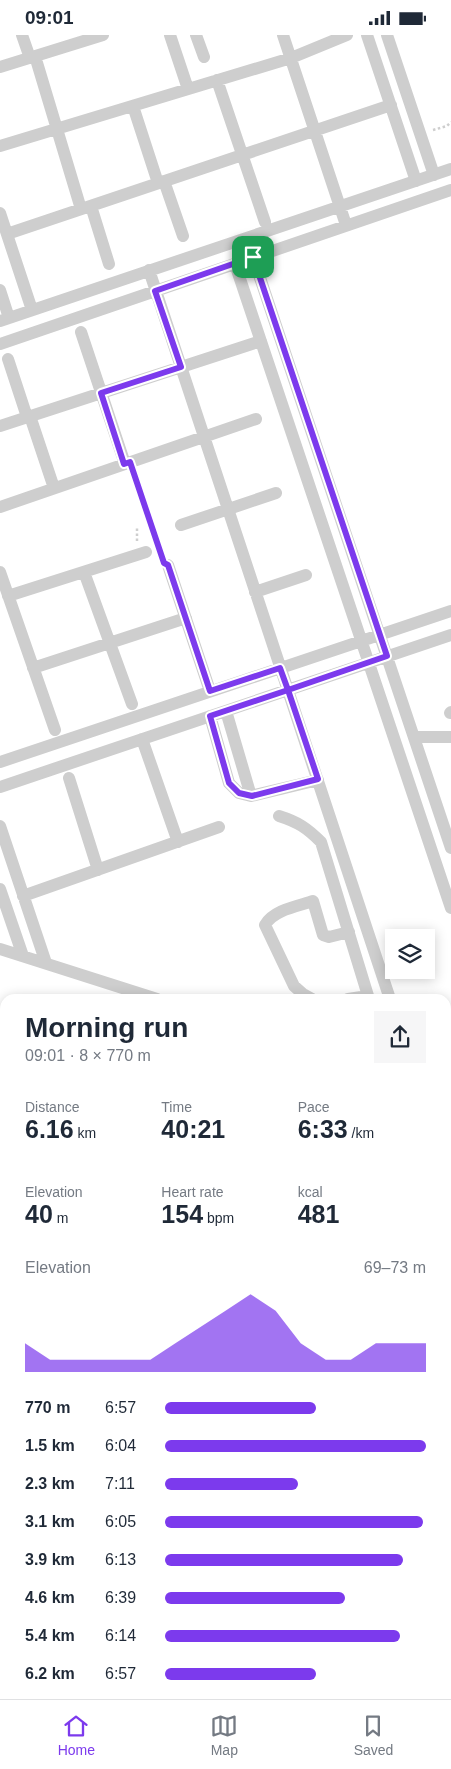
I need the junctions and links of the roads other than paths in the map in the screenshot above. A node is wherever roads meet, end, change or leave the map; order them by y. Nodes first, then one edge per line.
1 (22, 35) edge
2 (104, 35) edge
3 (170, 35) edge
4 (196, 35) edge
5 (283, 35) edge
6 (347, 35) edge
7 (367, 35) edge
8 (387, 35) edge
9 (32, 57) junction
10 (204, 57) dead end
11 (291, 58) junction
12 (0, 67) edge
13 (217, 80) junction
14 (188, 89) junction
15 (391, 105) junction
16 (134, 106) junction
17 (56, 129) junction
18 (315, 130) junction
19 (0, 147) edge
20 (243, 154) junction
21 (451, 169) edge
22 (434, 175) junction
23 (416, 181) junction
24 (161, 182) junction
25 (451, 189) edge
26 (340, 206) junction
27 (86, 207) junction
28 (0, 213) edge
29 (265, 222) dead end
30 (346, 225) junction
31 (7, 234) junction
32 (183, 237) dead end
33 (253, 257) junction
34 (109, 264) dead end
35 (235, 264) junction
36 (148, 271) junction
37 (0, 290) edge
38 (155, 291) junction
39 (32, 310) junction
40 (4, 319) edge
41 (81, 332) dead end
42 (261, 341) junction
43 (0, 344) edge
44 (8, 359) dead end
45 (181, 367) junction
46 (101, 393) junction
47 (29, 417) junction
48 (256, 419) dead end
49 (0, 426) edge
50 (204, 437) junction
51 (127, 463) junction
52 (54, 488) junction
53 (276, 493) dead end
54 (0, 507) edge
55 (228, 509) junction
56 (181, 525) dead end
57 (146, 552) dead end
58 (168, 565) road end
59 (0, 572) edge
60 (84, 572) junction
61 (306, 575) dead end
62 (255, 592) junction
63 (8, 597) junction
64 (451, 611) edge
65 (186, 618) junction
66 (380, 635) junction
67 (451, 635) edge
68 (361, 641) junction
69 (110, 643) junction
70 (387, 656) junction
71 (369, 663) junction
72 (33, 668) junction
73 (280, 668) junction
74 (288, 690) junction
75 (210, 691) junction
76 (132, 705) dead end
77 (226, 711) junction
78 (210, 716) junction
79 (55, 730) dead end
80 (414, 737) junction
81 (451, 737) edge
82 (142, 739) junction
83 (0, 762) edge
84 (69, 778) dead end
85 (318, 779) junction
86 (0, 787) edge
87 (252, 796) junction
88 (279, 817) dead end
89 (0, 827) edge
90 (220, 827) dead end
91 (178, 842) junction
92 (451, 848) edge
93 (98, 870) junction
94 (446, 875) edge
95 (0, 889) edge
96 (23, 896) junction
97 (451, 908) edge
98 (349, 932) junction
99 (0, 949) edge
100 (23, 956) junction
101 (46, 963) junction
102 (142, 994) edge
103 (303, 994) edge
104 (368, 994) edge
105 (388, 994) edge

1 - 9 street
2 - 9 street
3 - 14 street
4 - 10 street
5 - 11 street
6 - 11 street
7 - 15 street
8 - 22 street
9 - 12 street
9 - 17 street
11 - 13 street
11 - 18 street
13 - 14 street
13 - 20 street
14 - 16 street
15 - 18 street
15 - 23 street
16 - 17 street
16 - 24 street
17 - 19 street
17 - 27 street
18 - 20 street
18 - 26 street
20 - 24 street
20 - 29 street
21 - 22 street
22 - 23 street
23 - 26 street
24 - 27 street
24 - 32 street
25 - 30 street
26 - 30 street
26 - 36 street
27 - 31 street
27 - 34 street
28 - 31 street
30 - 33 street
31 - 39 street
33 - 35 street
33 - 66 street
35 - 38 street
35 - 42 street
36 - 38 street
36 - 39 street
37 - 40 street
38 - 43 street
38 - 45 street
39 - 40 street
41 - 46 street
42 - 45 street
42 - 68 street
44 - 47 street
45 - 46 street
45 - 50 street
46 - 47 street
46 - 51 street
47 - 49 street
47 - 52 street
48 - 50 street
50 - 51 street
50 - 55 street
51 - 52 street
52 - 54 street
53 - 55 street
55 - 56 street
55 - 62 street
57 - 60 street
58 - 65 street
59 - 63 street
60 - 63 street
60 - 69 street
61 - 62 street
62 - 73 street
63 - 72 street
64 - 66 street
65 - 69 street
65 - 75 street
66 - 68 street
66 - 70 street
67 - 70 street
68 - 71 street
68 - 73 street
69 - 72 street
69 - 76 street
70 - 71 street
70 - 80 street
71 - 74 street
71 - 94 street
72 - 79 street
73 - 74 street
73 - 75 street
74 - 77 street
74 - 85 street
75 - 83 street
77 - 78 street
77 - 87 street
78 - 82 street
78 - 87 street
80 - 81 street
80 - 92 street
82 - 86 street
82 - 91 street
84 - 93 street
85 - 87 street
85 - 105 street
88 - 98 street
89 - 96 street
90 - 91 street
91 - 93 street
93 - 96 street
94 - 97 street
95 - 100 street
96 - 101 street
98 - 103 street
98 - 104 street
99 - 100 street
100 - 101 street
101 - 102 street

